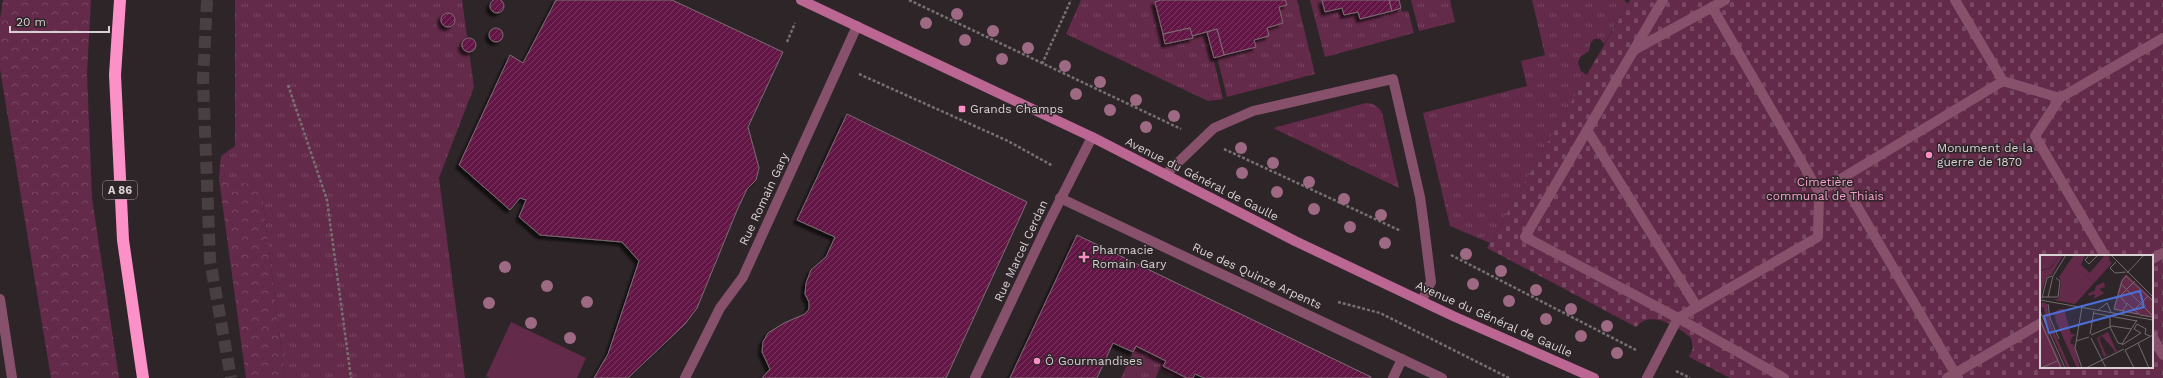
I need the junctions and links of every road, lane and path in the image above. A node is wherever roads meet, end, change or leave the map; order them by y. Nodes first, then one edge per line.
1 (120, 0) edge
2 (801, 0) edge
3 (909, 0) edge
4 (1071, 0) edge
5 (1663, 0) edge
6 (1725, 0) edge
7 (1956, 0) edge
8 (1712, 7) junction
9 (858, 26) junction
10 (2163, 38) edge
11 (1634, 50) junction
12 (1042, 64) junction
13 (857, 73) dead end
14 (2003, 81) junction
15 (288, 85) dead end
16 (2060, 98) junction
17 (1587, 130) junction
18 (1092, 137) junction
19 (1202, 138) junction
20 (1058, 170) dead end
21 (1166, 174) junction
22 (1841, 179) junction
23 (1819, 192) junction
24 (1060, 198) junction
25 (1426, 242) junction
26 (2163, 253) edge
27 (2104, 255) edge
28 (2153, 258) edge
29 (0, 300) edge
30 (1422, 300) junction
31 (1334, 301) dead end
32 (1697, 307) junction
33 (1678, 318) junction
34 (2040, 324) edge
35 (2153, 338) edge
36 (2163, 355) edge
37 (1402, 359) junction
38 (1656, 361) junction
39 (1953, 376) edge
40 (12, 378) edge
41 (143, 378) edge
42 (351, 378) edge
43 (685, 378) edge
44 (975, 378) edge
45 (1393, 378) edge
46 (1442, 378) edge
47 (1509, 378) edge
48 (1594, 378) edge
49 (1647, 378) edge
50 (1690, 378) edge
51 (1784, 378) edge

1 - 41 highway, A 86
2 - 9 main road, Avenue du Général de Gaulle
3 - 12 path
4 - 12 path
5 - 11 street
6 - 8 street
7 - 14 street
8 - 11 street
8 - 23 street
9 - 18 main road, Avenue du Général de Gaulle
9 - 43 street, Rue Romain Gary
10 - 16 street
11 - 17 street
12 - 19 path
13 - 20 path
14 - 16 street
14 - 22 street
15 - 42 path
16 - 27 street
17 - 32 street
17 - 33 street
18 - 21 main road, Avenue du Général de Gaulle
18 - 24 street, Rue Marcel Cerdan
19 - 21 street
19 - 25 path
19 - 25 street
21 - 30 main road, Avenue du Général de Gaulle
22 - 23 street
22 - 39 street
23 - 32 street
24 - 37 street, Rue des Quinze Arpents
24 - 44 street, Rue Marcel Cerdan
25 - 30 street
25 - 38 path
26 - 28 street
29 - 40 street
30 - 48 main road, Avenue du Général de Gaulle
31 - 47 path
32 - 33 street
33 - 38 street
33 - 51 street
34 - 39 street
35 - 36 street
37 - 45 street
37 - 46 street, Rue des Quinze Arpents
38 - 49 street
38 - 50 path

